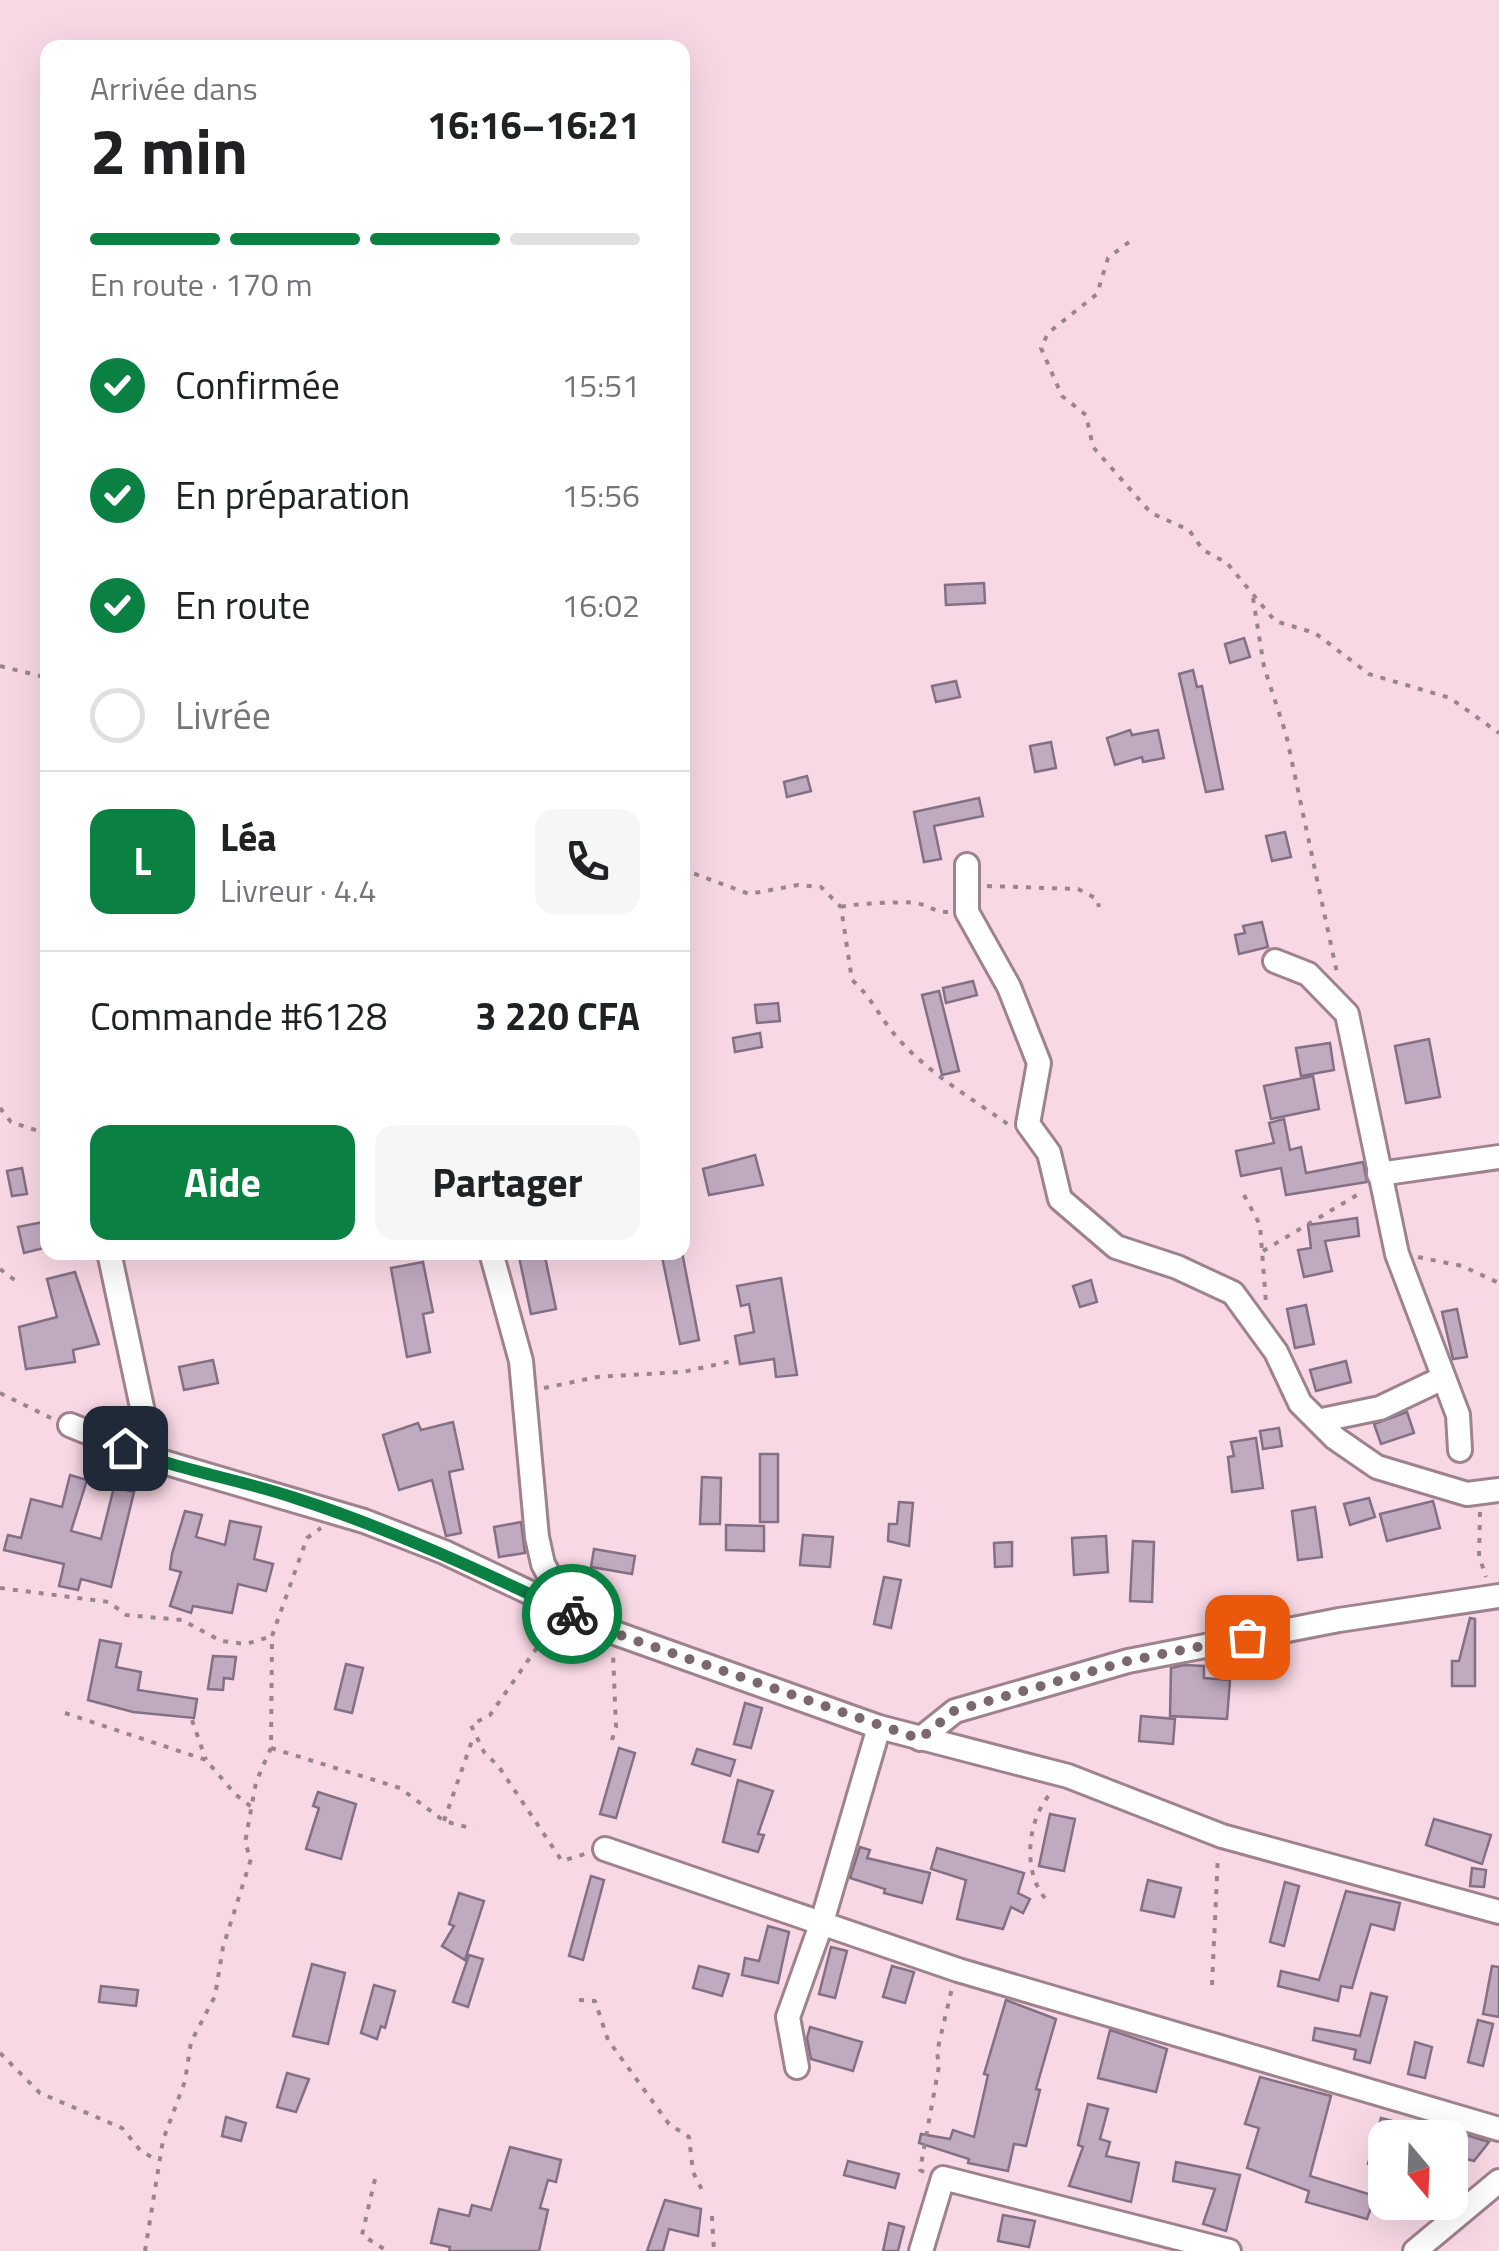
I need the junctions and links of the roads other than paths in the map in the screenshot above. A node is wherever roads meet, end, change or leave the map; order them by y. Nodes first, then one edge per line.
1 (967, 874) road end
2 (1275, 962) dead end
3 (1499, 1157) edge
4 (1379, 1174) junction
5 (112, 1260) edge
6 (493, 1260) edge
7 (1443, 1378) junction
8 (1322, 1420) junction
9 (70, 1426) road end
10 (1460, 1450) dead end
11 (153, 1460) junction
12 (1488, 1491) edge
13 (1492, 1597) edge
14 (570, 1612) junction
15 (879, 1727) junction
16 (920, 1739) junction
17 (605, 1849) road end
18 (1499, 1912) edge
19 (822, 1922) junction
20 (797, 2066) dead end
21 (1499, 2129) edge
22 (1499, 2181) edge
23 (921, 2251) edge
24 (1230, 2251) edge
25 (1415, 2251) edge

1 - 8 street
2 - 4 street
3 - 4 street
4 - 7 street
5 - 11 street
6 - 14 street
7 - 8 street
7 - 10 street
8 - 12 street
9 - 11 street
11 - 14 street
13 - 16 street
14 - 15 street
15 - 16 street
15 - 19 street
16 - 18 street
17 - 19 street
19 - 20 street
19 - 21 street
22 - 25 street
23 - 24 street

